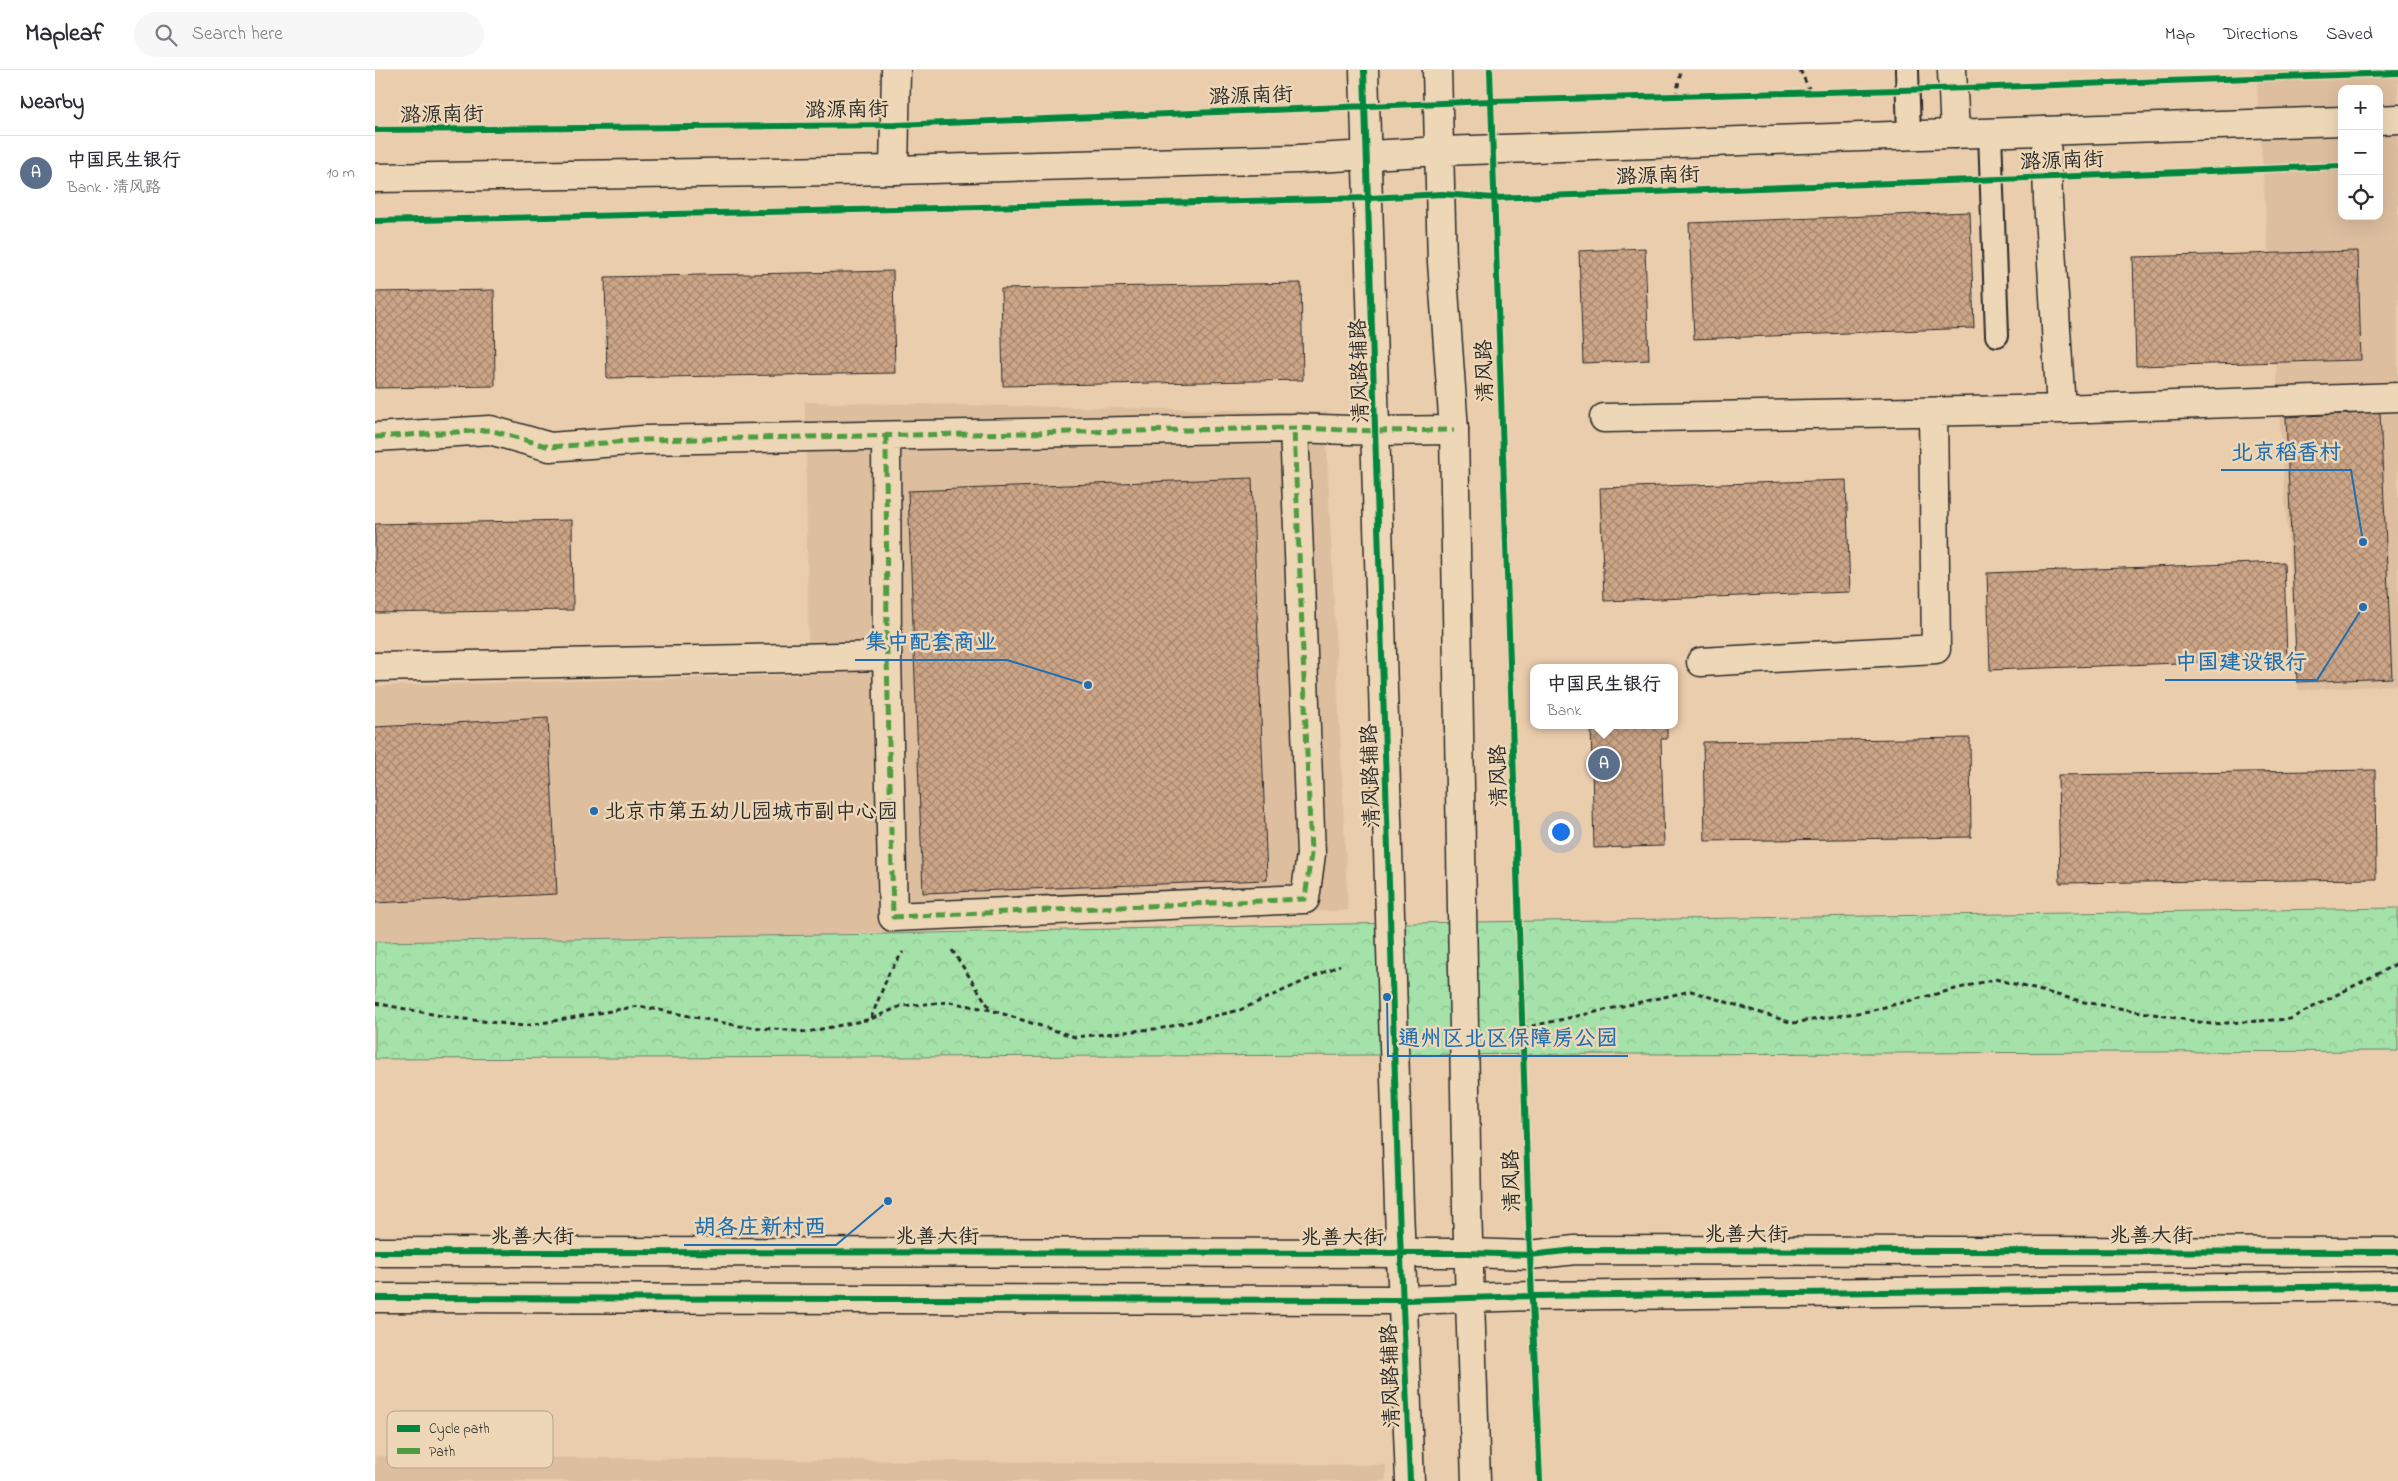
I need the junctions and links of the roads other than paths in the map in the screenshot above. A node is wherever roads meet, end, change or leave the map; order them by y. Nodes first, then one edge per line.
1 (896, 70) edge
2 (1365, 70) edge
3 (1437, 70) edge
4 (1907, 70) edge
5 (1952, 70) edge
6 (2398, 119) edge
7 (2383, 120) edge
8 (2338, 121) edge
9 (2046, 131) junction
10 (1990, 133) junction
11 (1955, 134) junction
12 (1909, 135) junction
13 (1441, 151) junction
14 (1367, 155) junction
15 (894, 170) junction
16 (375, 178) edge
17 (1997, 335) dead end
18 (2398, 396) edge
19 (2061, 409) junction
20 (1933, 412) junction
21 (1604, 418) dead end
22 (1294, 428) junction
23 (1454, 430) junction
24 (1377, 431) junction
25 (886, 436) junction
26 (375, 437) edge
27 (887, 656) junction
28 (1701, 662) dead end
29 (375, 666) edge
30 (375, 1252) edge
31 (2398, 1252) edge
32 (1401, 1253) junction
33 (1468, 1253) junction
34 (2398, 1286) edge
35 (375, 1298) edge
36 (1403, 1300) junction
37 (1469, 1300) junction
38 (1410, 1481) edge
39 (1476, 1481) edge

1 - 15 street
2 - 14 street, 清风路辅路
3 - 13 street, 清风路
4 - 12 lane
5 - 11 street
6 - 7 street
8 - 9 street, 潞源南街
9 - 10 street, 潞源南街
9 - 19 street
10 - 11 street, 潞源南街
10 - 17 lane
11 - 12 street, 潞源南街
12 - 13 street, 潞源南街
13 - 14 street, 潞源南街
13 - 23 street, 清风路
14 - 15 street, 潞源南街
14 - 24 street, 清风路辅路
15 - 16 street, 潞源南街
18 - 19 street
19 - 20 street
20 - 21 street
20 - 28 street
22 - 24 street
22 - 25 street
22 - 27 street
23 - 24 street
23 - 33 street, 清风路
24 - 32 street, 清风路辅路
25 - 26 street
25 - 27 street
27 - 29 street
30 - 32 street, 兆善大街
31 - 33 street, 兆善大街
32 - 33 street, 兆善大街
32 - 36 street, 清风路辅路
33 - 37 street, 清风路
34 - 37 street
35 - 36 street
36 - 37 street
36 - 38 street, 清风路辅路
37 - 39 street, 清风路

